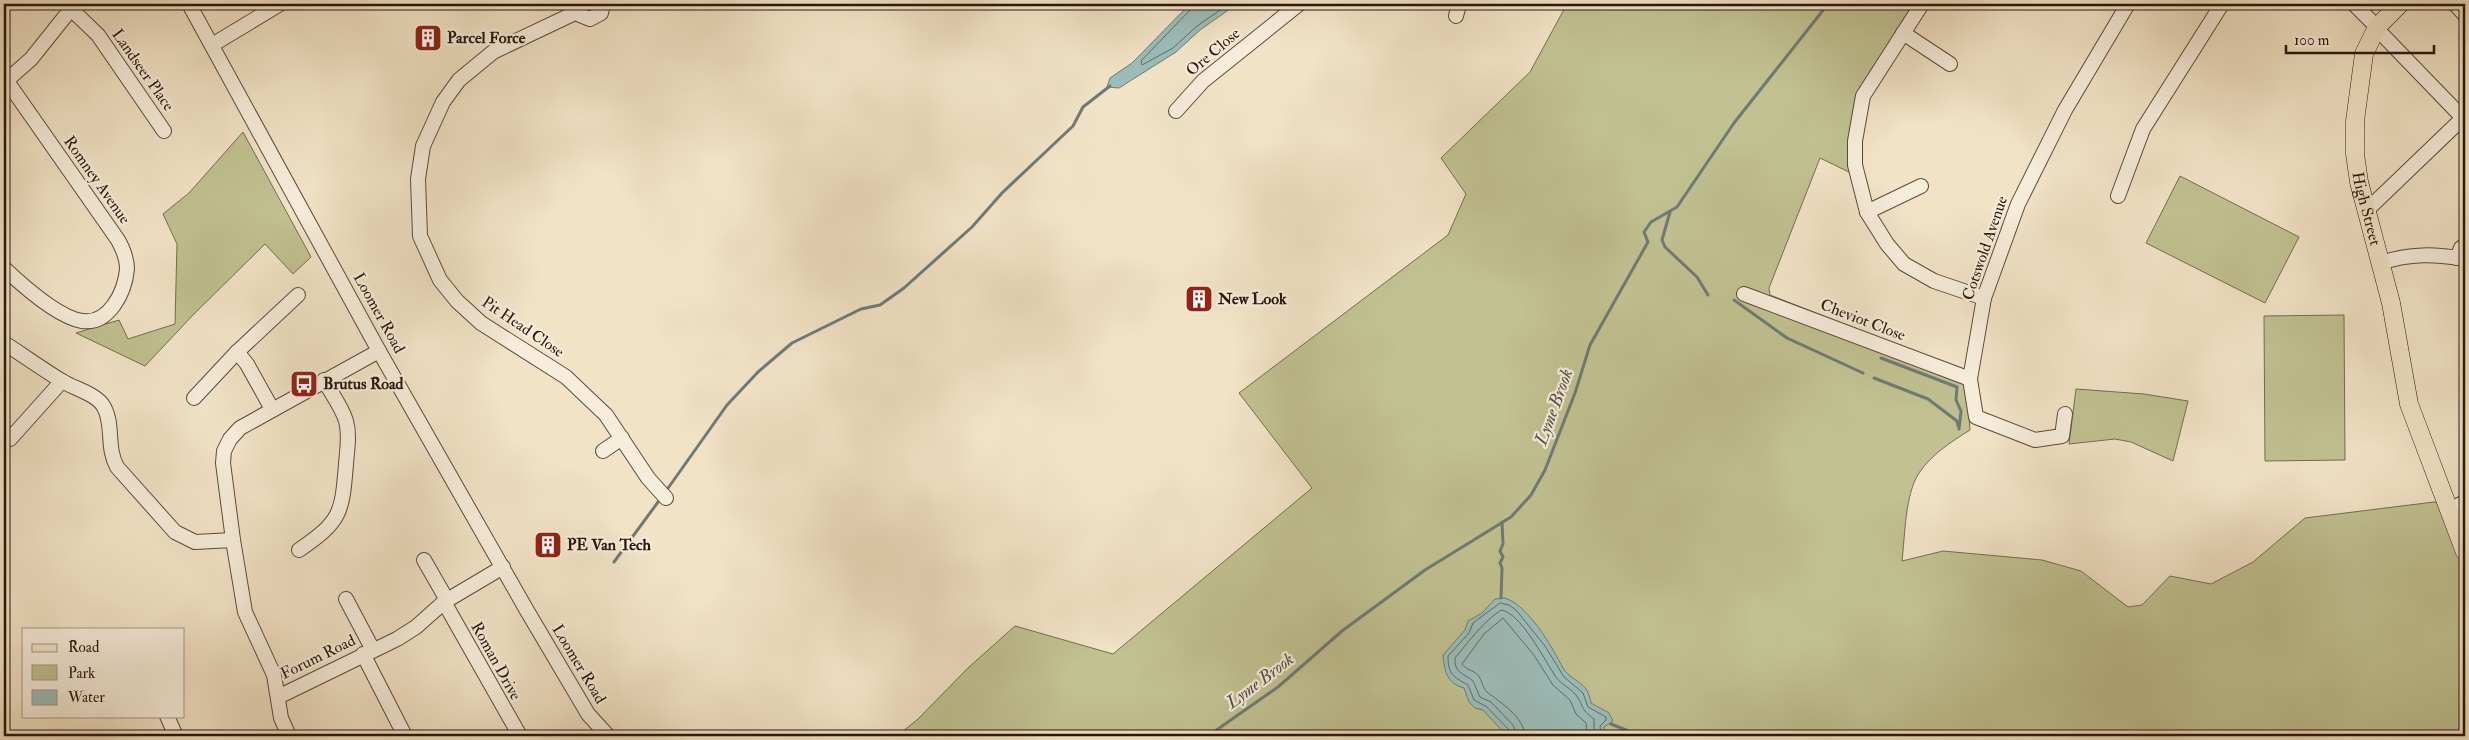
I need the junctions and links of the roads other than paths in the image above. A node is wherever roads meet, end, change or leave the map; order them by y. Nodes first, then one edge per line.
1 (189, 4) edge
2 (280, 4) edge
3 (603, 4) edge
4 (1299, 4) edge
5 (1922, 4) edge
6 (2128, 4) edge
7 (2222, 4) edge
8 (2354, 4) edge
9 (2400, 4) edge
10 (2455, 4) edge
11 (73, 6) edge
12 (576, 8) edge
13 (2465, 15) edge
14 (2376, 28) junction
15 (1903, 33) junction
16 (212, 45) junction
17 (1950, 64) dead end
18 (5, 79) edge
19 (1176, 111) dead end
20 (2464, 117) edge
21 (164, 131) dead end
22 (1920, 186) dead end
23 (2118, 196) dead end
24 (2366, 211) junction
25 (1867, 212) junction
26 (2465, 246) edge
27 (2461, 258) edge
28 (2381, 263) junction
29 (4, 268) edge
30 (1744, 294) dead end
31 (298, 295) dead end
32 (1984, 298) junction
33 (4, 343) edge
34 (379, 351) junction
35 (237, 352) junction
36 (1970, 379) junction
37 (324, 380) junction
38 (62, 381) junction
39 (194, 398) dead end
40 (272, 409) junction
41 (2065, 414) dead end
42 (622, 438) junction
43 (10, 439) dead end
44 (603, 451) dead end
45 (666, 498) dead end
46 (2458, 506) edge
47 (233, 540) junction
48 (299, 550) dead end
49 (2465, 552) edge
50 (424, 560) dead end
51 (503, 567) junction
52 (346, 599) dead end
53 (446, 601) junction
54 (368, 652) junction
55 (278, 697) junction
56 (168, 718) edge
57 (176, 736) edge
58 (288, 736) edge
59 (405, 736) edge
60 (520, 736) edge
61 (608, 736) edge

1 - 16 street, Loomer Road
2 - 16 street
3 - 12 street
4 - 19 street, Ore Close
5 - 15 street
6 - 32 street, Cotswold Avenue
7 - 23 street
8 - 14 street
9 - 14 main road, High Street
10 - 13 street
11 - 18 street
11 - 21 street, Landseer Place
12 - 42 street, Pit Head Close
14 - 20 street
14 - 24 main road, High Street
15 - 17 street
15 - 25 street
16 - 34 street, Loomer Road
18 - 29 street, Romney Avenue
20 - 24 street
22 - 25 street
24 - 28 main road, High Street
25 - 32 street
26 - 27 street
27 - 28 street
28 - 46 main road, High Street
30 - 36 street, Cheviot Close
31 - 35 street
32 - 36 street, Cotswold Avenue
33 - 38 street
34 - 37 street
34 - 51 street, Loomer Road
35 - 39 street
35 - 40 street
36 - 41 street, Cotswold Avenue
37 - 40 street
37 - 48 street
38 - 43 street
38 - 47 street
40 - 47 street
42 - 44 street
42 - 45 street, Pit Head Close
46 - 49 main road, High Street
47 - 55 street
50 - 53 street
51 - 53 street, Forum Road
51 - 61 street, Loomer Road
52 - 54 street, Forum Road
53 - 54 street, Forum Road
53 - 60 street, Roman Drive
54 - 55 street, Forum Road
54 - 59 street
55 - 58 street
56 - 57 street

